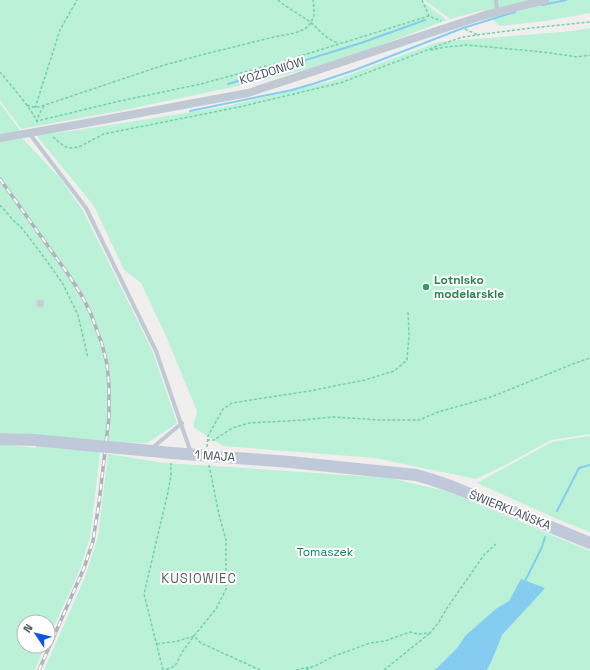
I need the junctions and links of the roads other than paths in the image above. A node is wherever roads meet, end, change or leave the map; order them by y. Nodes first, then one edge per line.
1 (496, 0) edge
2 (545, 0) edge
3 (497, 12) junction
4 (29, 133) junction
5 (0, 138) edge
6 (182, 423) junction
7 (0, 439) edge
8 (149, 450) junction
9 (191, 454) junction
10 (430, 479) joint
11 (590, 543) edge

1 - 3 lane
2 - 3 street, KOŻDONIÓW
3 - 4 street, KOŻDONIÓW
4 - 5 street, KOŻDONIÓW
4 - 6 lane
6 - 8 lane
6 - 9 lane
7 - 8 main road, 1 MAJA, bridge
8 - 9 main road, 1 MAJA
9 - 10 main road, 1 MAJA
10 - 11 main road, ŚWIERKLAŃSKA

